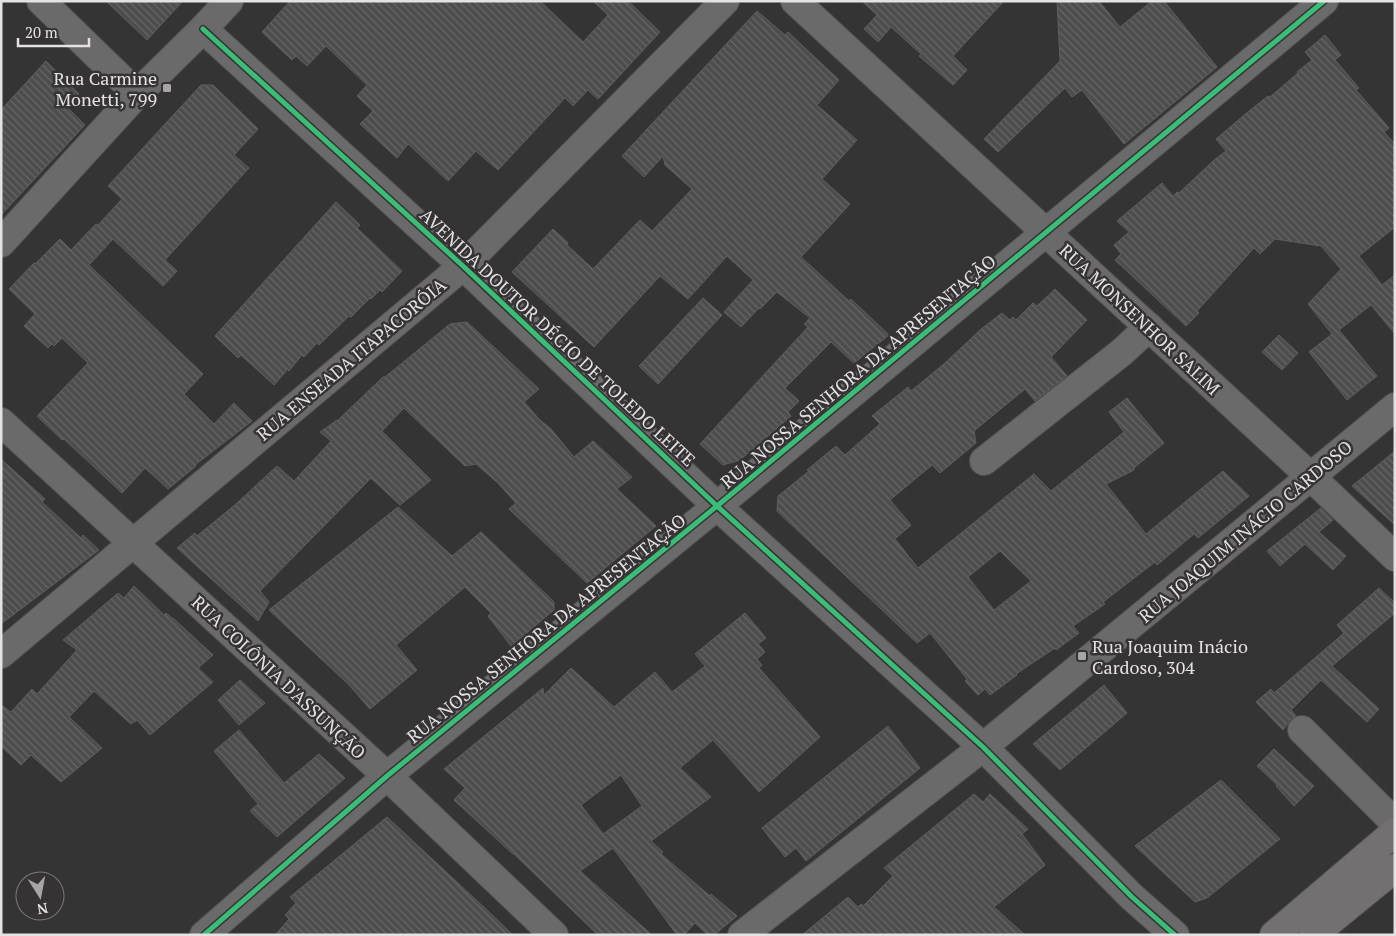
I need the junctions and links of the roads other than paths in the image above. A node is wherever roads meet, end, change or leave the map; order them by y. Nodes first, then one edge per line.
1 (41, 1) edge
2 (229, 1) edge
3 (725, 1) edge
4 (795, 1) edge
5 (1324, 1) edge
6 (204, 29) junction
7 (137, 94) junction
8 (1047, 233) junction
9 (1, 243) edge
10 (463, 266) junction
11 (1149, 328) junction
12 (1395, 407) edge
13 (1, 422) edge
14 (984, 461) dead end
15 (1310, 476) junction
16 (717, 506) junction
17 (132, 542) junction
18 (1395, 557) edge
19 (1, 654) edge
20 (1302, 730) dead end
21 (983, 747) junction
22 (386, 776) junction
23 (1395, 823) edge
24 (1395, 832) edge
25 (1395, 868) edge
26 (204, 935) edge
27 (554, 935) edge
28 (742, 935) edge
29 (1175, 935) edge
30 (1274, 935) edge
31 (1313, 935) edge

1 - 7 street
2 - 6 street
3 - 10 street, RUA ENSEADA ITAPACORÓIA
4 - 8 street, RUA MONSENHOR SALIM
5 - 8 street, RUA NOSSA SENHORA DA APRESENTAÇÃO
6 - 7 street
6 - 10 street, AVENIDA DOUTOR DÉCIO DE TOLEDO LEITE
7 - 9 street
8 - 11 street, RUA MONSENHOR SALIM
8 - 16 street, RUA NOSSA SENHORA DA APRESENTAÇÃO
10 - 16 street, AVENIDA DOUTOR DÉCIO DE TOLEDO LEITE
10 - 17 street, RUA ENSEADA ITAPACORÓIA
11 - 14 street
11 - 15 street, RUA MONSENHOR SALIM
12 - 15 street, RUA JOAQUIM INÁCIO CARDOSO
13 - 17 street, RUA COLÔNIA D'ASSUNÇÃO
15 - 18 street, RUA MONSENHOR SALIM
15 - 21 street, RUA JOAQUIM INÁCIO CARDOSO
16 - 21 street, AVENIDA DOUTOR DÉCIO DE TOLEDO LEITE
16 - 22 street, RUA NOSSA SENHORA DA APRESENTAÇÃO
17 - 19 street, RUA ENSEADA ITAPACORÓIA
17 - 22 street, RUA COLÔNIA D'ASSUNÇÃO
20 - 23 street
21 - 28 street, RUA JOAQUIM INÁCIO CARDOSO
21 - 29 street, AVENIDA DOUTOR DÉCIO DE TOLEDO LEITE
22 - 26 street, RUA NOSSA SENHORA DA APRESENTAÇÃO
22 - 27 street, RUA COLÔNIA D'ASSUNÇÃO
24 - 30 main road
25 - 31 main road

